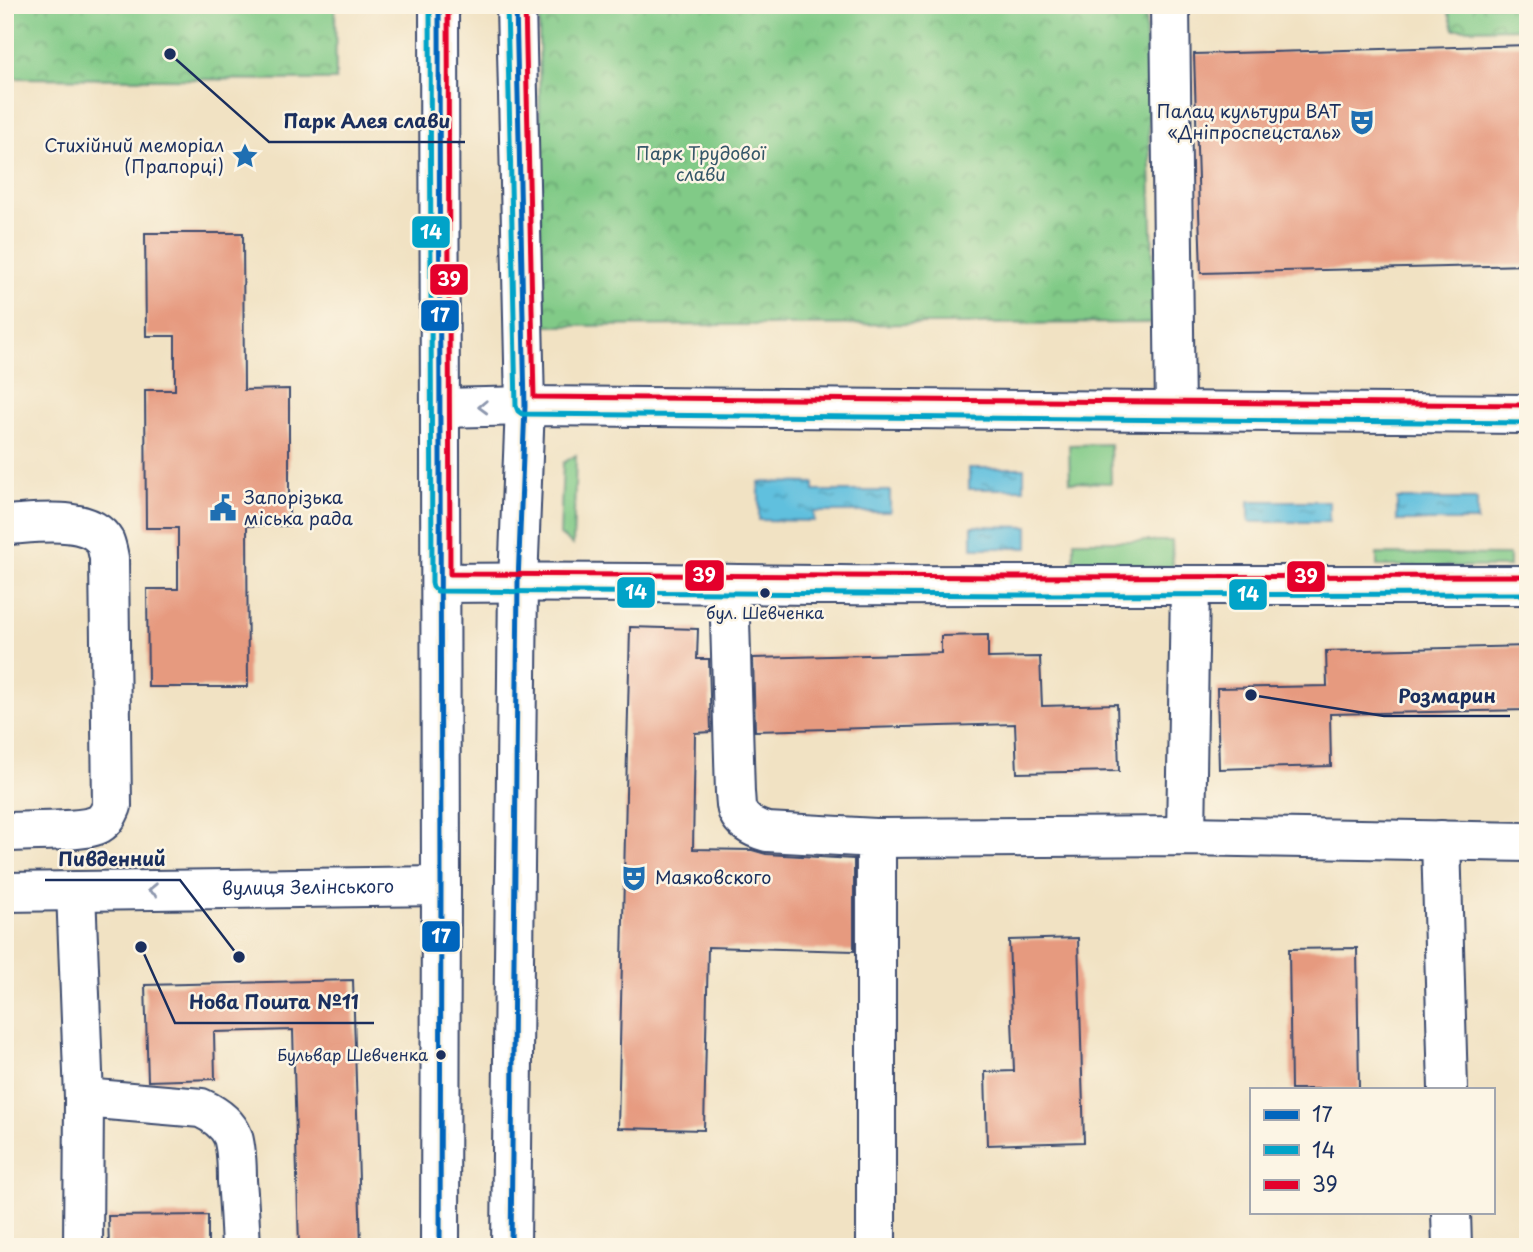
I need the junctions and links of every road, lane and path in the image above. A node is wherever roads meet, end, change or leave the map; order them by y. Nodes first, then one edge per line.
1 (439, 5) edge
2 (516, 5) edge
3 (1170, 5) edge
4 (525, 406) junction
5 (441, 408) junction
6 (1175, 411) junction
7 (1528, 414) edge
8 (5, 525) edge
9 (517, 582) junction
10 (441, 583) junction
11 (729, 585) junction
12 (1528, 585) edge
13 (1190, 587) junction
14 (5, 832) edge
15 (1186, 836) junction
16 (876, 838) junction
17 (1440, 841) junction
18 (1528, 842) edge
19 (441, 886) junction
20 (76, 891) junction
21 (5, 892) edge
22 (1448, 1088) edge
23 (84, 1098) junction
24 (1451, 1214) edge
25 (83, 1247) edge
26 (241, 1247) edge
27 (440, 1247) edge
28 (511, 1247) edge
29 (876, 1247) edge
30 (1452, 1247) edge

1 - 5 street
2 - 4 street
3 - 6 street
4 -> 5 street
4 - 6 street
4 - 9 street
5 - 10 street
6 - 7 street
8 - 14 street
9 - 10 street
9 - 11 street
9 - 28 street
10 - 19 street
11 - 13 street
11 - 16 street
12 - 13 street
13 - 15 street
15 - 16 street
15 - 17 street
16 - 29 street
17 - 18 street
17 - 22 street
19 -> 20 street, вулиця Зелінського
19 - 27 street
20 - 21 street, вулиця Зелінського
20 - 23 street
23 - 25 street
23 - 26 street
24 - 30 street

